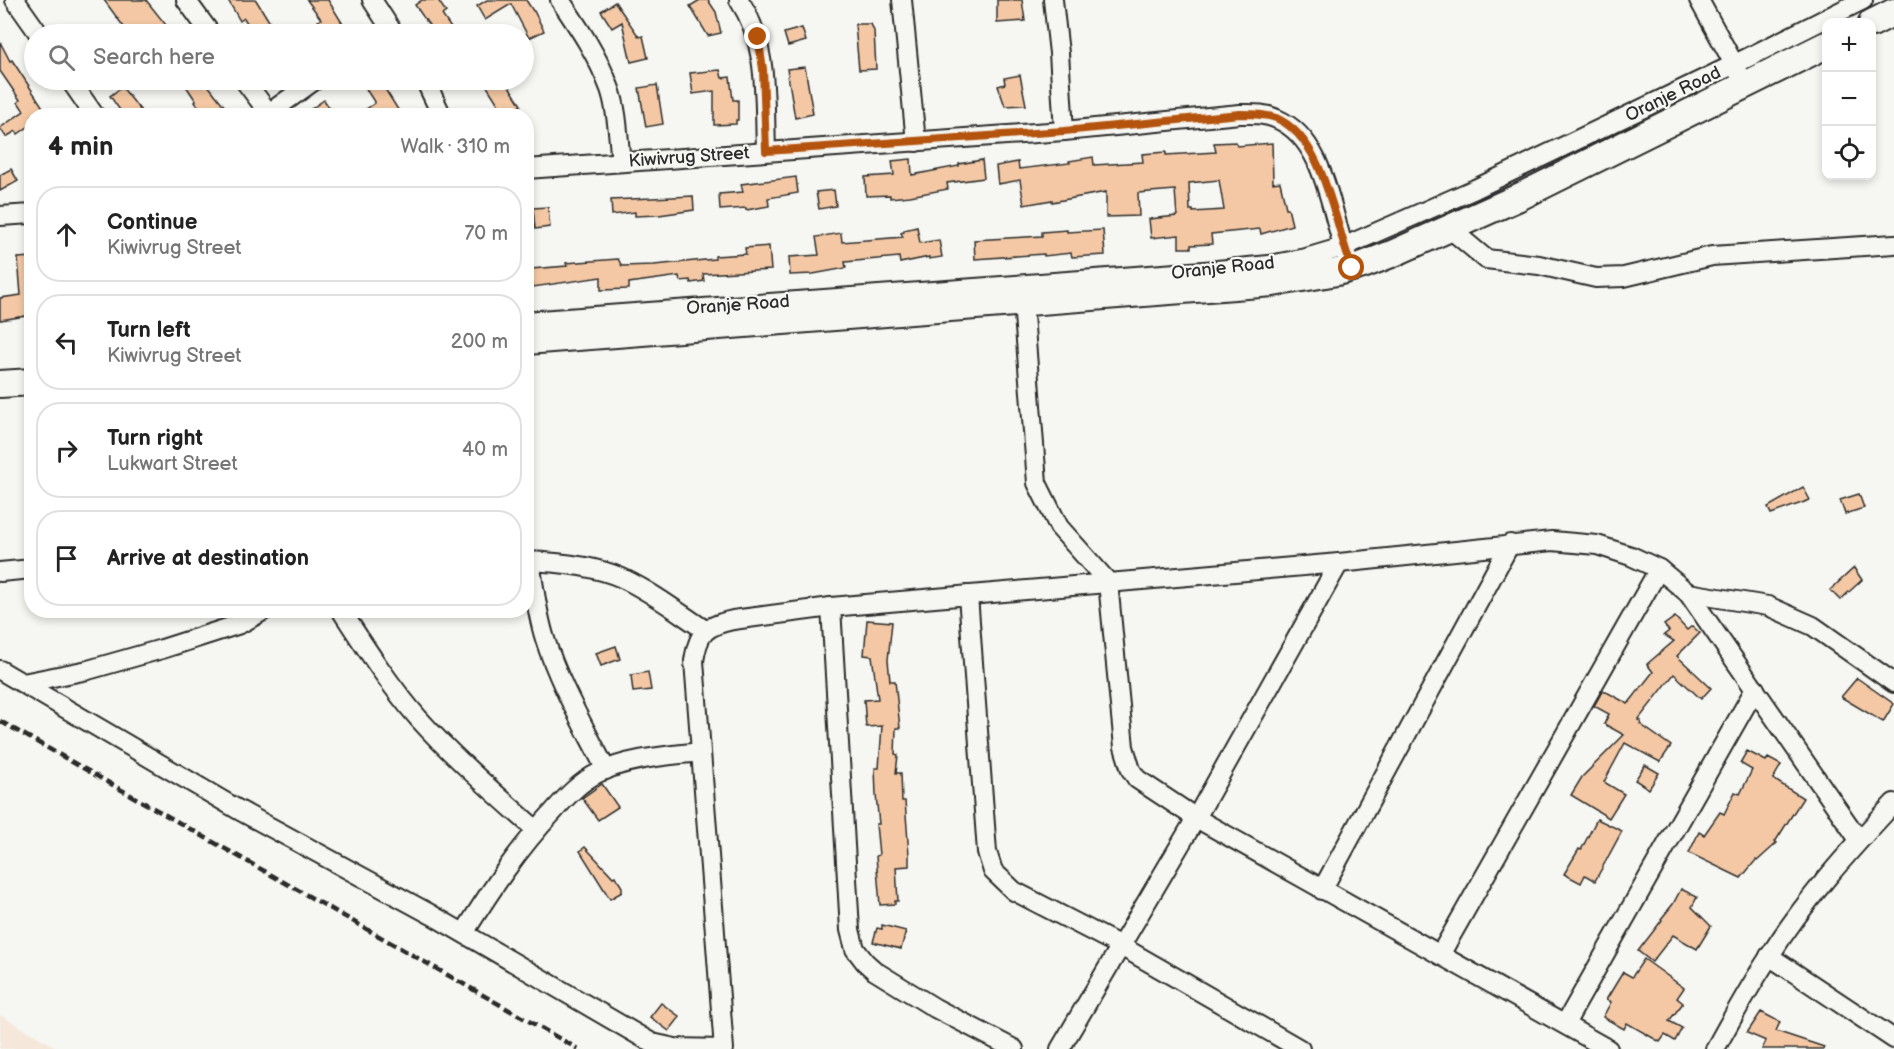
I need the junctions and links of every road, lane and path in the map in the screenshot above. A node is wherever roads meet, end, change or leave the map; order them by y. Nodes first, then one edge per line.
1 (15, 0) edge
2 (186, 0) edge
3 (372, 0) edge
4 (560, 0) edge
5 (740, 0) edge
6 (902, 0) edge
7 (1053, 0) edge
8 (1699, 0) edge
9 (1863, 0) edge
10 (1894, 12) edge
11 (1876, 21) edge
12 (32, 24) edge
13 (204, 24) edge
14 (383, 24) edge
15 (1822, 47) edge
16 (1740, 74) junction
17 (77, 90) edge
18 (251, 90) edge
19 (302, 90) edge
20 (430, 90) edge
21 (89, 108) edge
22 (263, 108) edge
23 (277, 108) edge
24 (438, 108) edge
25 (1064, 131) junction
26 (916, 142) junction
27 (766, 151) junction
28 (621, 162) junction
29 (534, 168) edge
30 (24, 214) edge
31 (0, 216) edge
32 (1449, 228) junction
33 (1894, 244) edge
34 (1347, 257) junction
35 (1023, 303) junction
36 (534, 320) edge
37 (534, 341) edge
38 (24, 382) edge
39 (0, 384) edge
40 (1510, 544) junction
41 (534, 562) edge
42 (1339, 563) junction
43 (1659, 569) junction
44 (24, 570) edge
45 (0, 572) edge
46 (1108, 582) junction
47 (534, 591) edge
48 (1688, 593) junction
49 (968, 595) junction
50 (831, 608) junction
51 (251, 618) edge
52 (346, 618) edge
53 (705, 630) junction
54 (0, 670) edge
55 (23, 683) junction
56 (1894, 683) edge
57 (1755, 689) junction
58 (700, 752) junction
59 (606, 770) junction
60 (1894, 803) edge
61 (1196, 818) junction
62 (536, 830) junction
63 (1859, 840) junction
64 (1322, 890) junction
65 (464, 933) junction
66 (1119, 945) junction
67 (1440, 955) junction
68 (1769, 956) junction
69 (1565, 1024) junction
70 (1894, 1039) edge
71 (724, 1049) edge
72 (1014, 1049) edge
73 (1060, 1049) edge
74 (1300, 1049) edge
75 (1608, 1049) edge
76 (1714, 1049) edge

1 - 12 street
2 - 13 street
3 - 14 street
4 - 28 street
5 - 27 street
6 - 26 street
7 - 25 street
8 - 16 street
9 - 16 street, Oranje Road
10 - 11 street
15 - 16 street
16 - 32 street
16 - 34 street, Oranje Road
17 - 21 street
18 - 22 street
19 - 23 street
20 - 24 street
25 - 26 street, Kiwivrug Street
25 - 34 street, Kiwivrug Street
26 - 27 street, Kiwivrug Street
27 - 28 street, Kiwivrug Street
28 - 29 street, Kiwivrug Street
30 - 31 street
32 - 33 street
32 - 34 street
34 - 35 street
34 - 36 street, Oranje Road
35 - 37 street
35 - 46 street
38 - 39 street
40 - 42 street
40 - 43 street
40 - 64 street
41 - 53 street
42 - 46 street
42 - 61 street
43 - 48 street
43 - 67 street
44 - 45 street
46 - 49 street
46 - 61 street
47 - 59 street
48 - 56 street
48 - 57 street
49 - 50 street
49 - 66 street
50 - 53 street
50 - 72 street
51 - 55 street
52 - 62 street
53 - 58 street
54 - 55 street
55 - 65 street
57 - 63 street
57 - 69 street
58 - 59 street
58 - 71 street
59 - 62 street
60 - 63 street
61 - 64 street
61 - 66 street
62 - 65 street
63 - 68 street
64 - 67 street
65 - 71 street
66 - 73 street
66 - 74 street
67 - 69 street
68 - 70 street
68 - 76 street
69 - 75 street

